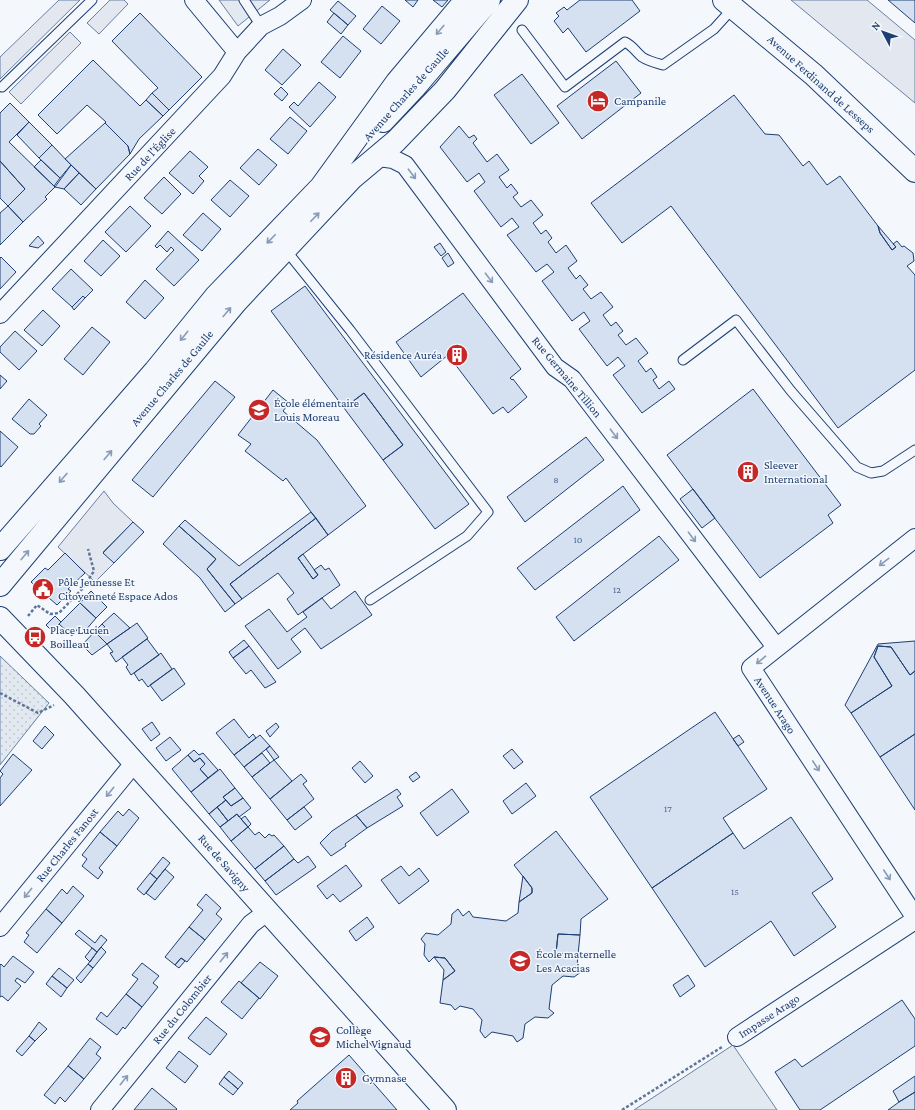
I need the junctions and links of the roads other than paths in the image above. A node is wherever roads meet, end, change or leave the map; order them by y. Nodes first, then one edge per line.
1 (92, 0) edge
2 (194, 0) edge
3 (244, 0) edge
4 (302, 0) edge
5 (466, 0) edge
6 (489, 0) edge
7 (501, 0) edge
8 (517, 0) edge
9 (729, 4) edge
10 (261, 26) junction
11 (522, 30) dead end
12 (237, 52) junction
13 (2, 87) dead end
14 (379, 157) junction
15 (915, 170) edge
16 (352, 178) junction
17 (321, 187) junction
18 (285, 249) junction
19 (0, 314) edge
20 (683, 360) dead end
21 (915, 450) edge
22 (915, 538) edge
23 (0, 549) edge
24 (0, 585) edge
25 (370, 600) dead end
26 (0, 618) edge
27 (776, 647) junction
28 (135, 762) junction
29 (267, 912) junction
30 (915, 917) edge
31 (915, 920) edge
32 (0, 927) edge
33 (737, 1037) road end
34 (100, 1110) edge
35 (445, 1110) edge

1 - 13 lane
2 - 12 street
3 - 10 lane
4 - 10 street, Rue de l'Église
5 -> 17 main road, Avenue Charles de Gaulle
6 - 17 main road, Avenue Charles de Gaulle
7 - 16 main road, Avenue Charles de Gaulle
8 - 14 main road, Avenue Charles de Gaulle
9 - 11 lane
9 - 15 main road, Avenue Ferdinand de Lesseps
10 - 12 street, Rue de l'Église
12 - 19 street, Rue de l'Église
14 - 16 main road, Avenue Charles de Gaulle
14 -> 27 street, Rue Germaine Tillion
18 -> 16 main road, Avenue Charles de Gaulle
17 -> 23 main road, Avenue Charles de Gaulle
24 -> 18 main road, Avenue Charles de Gaulle
18 - 25 lane
20 - 21 lane
22 -> 27 street, Avenue Arago
26 - 28 main road, Rue de Savigny
27 -> 30 street, Avenue Arago
28 - 29 main road, Rue de Savigny
28 -> 32 street, Rue Charles Fanost
34 -> 29 street, Rue du Colombier
29 - 35 main road, Rue de Savigny
31 - 33 street, Impasse Arago

